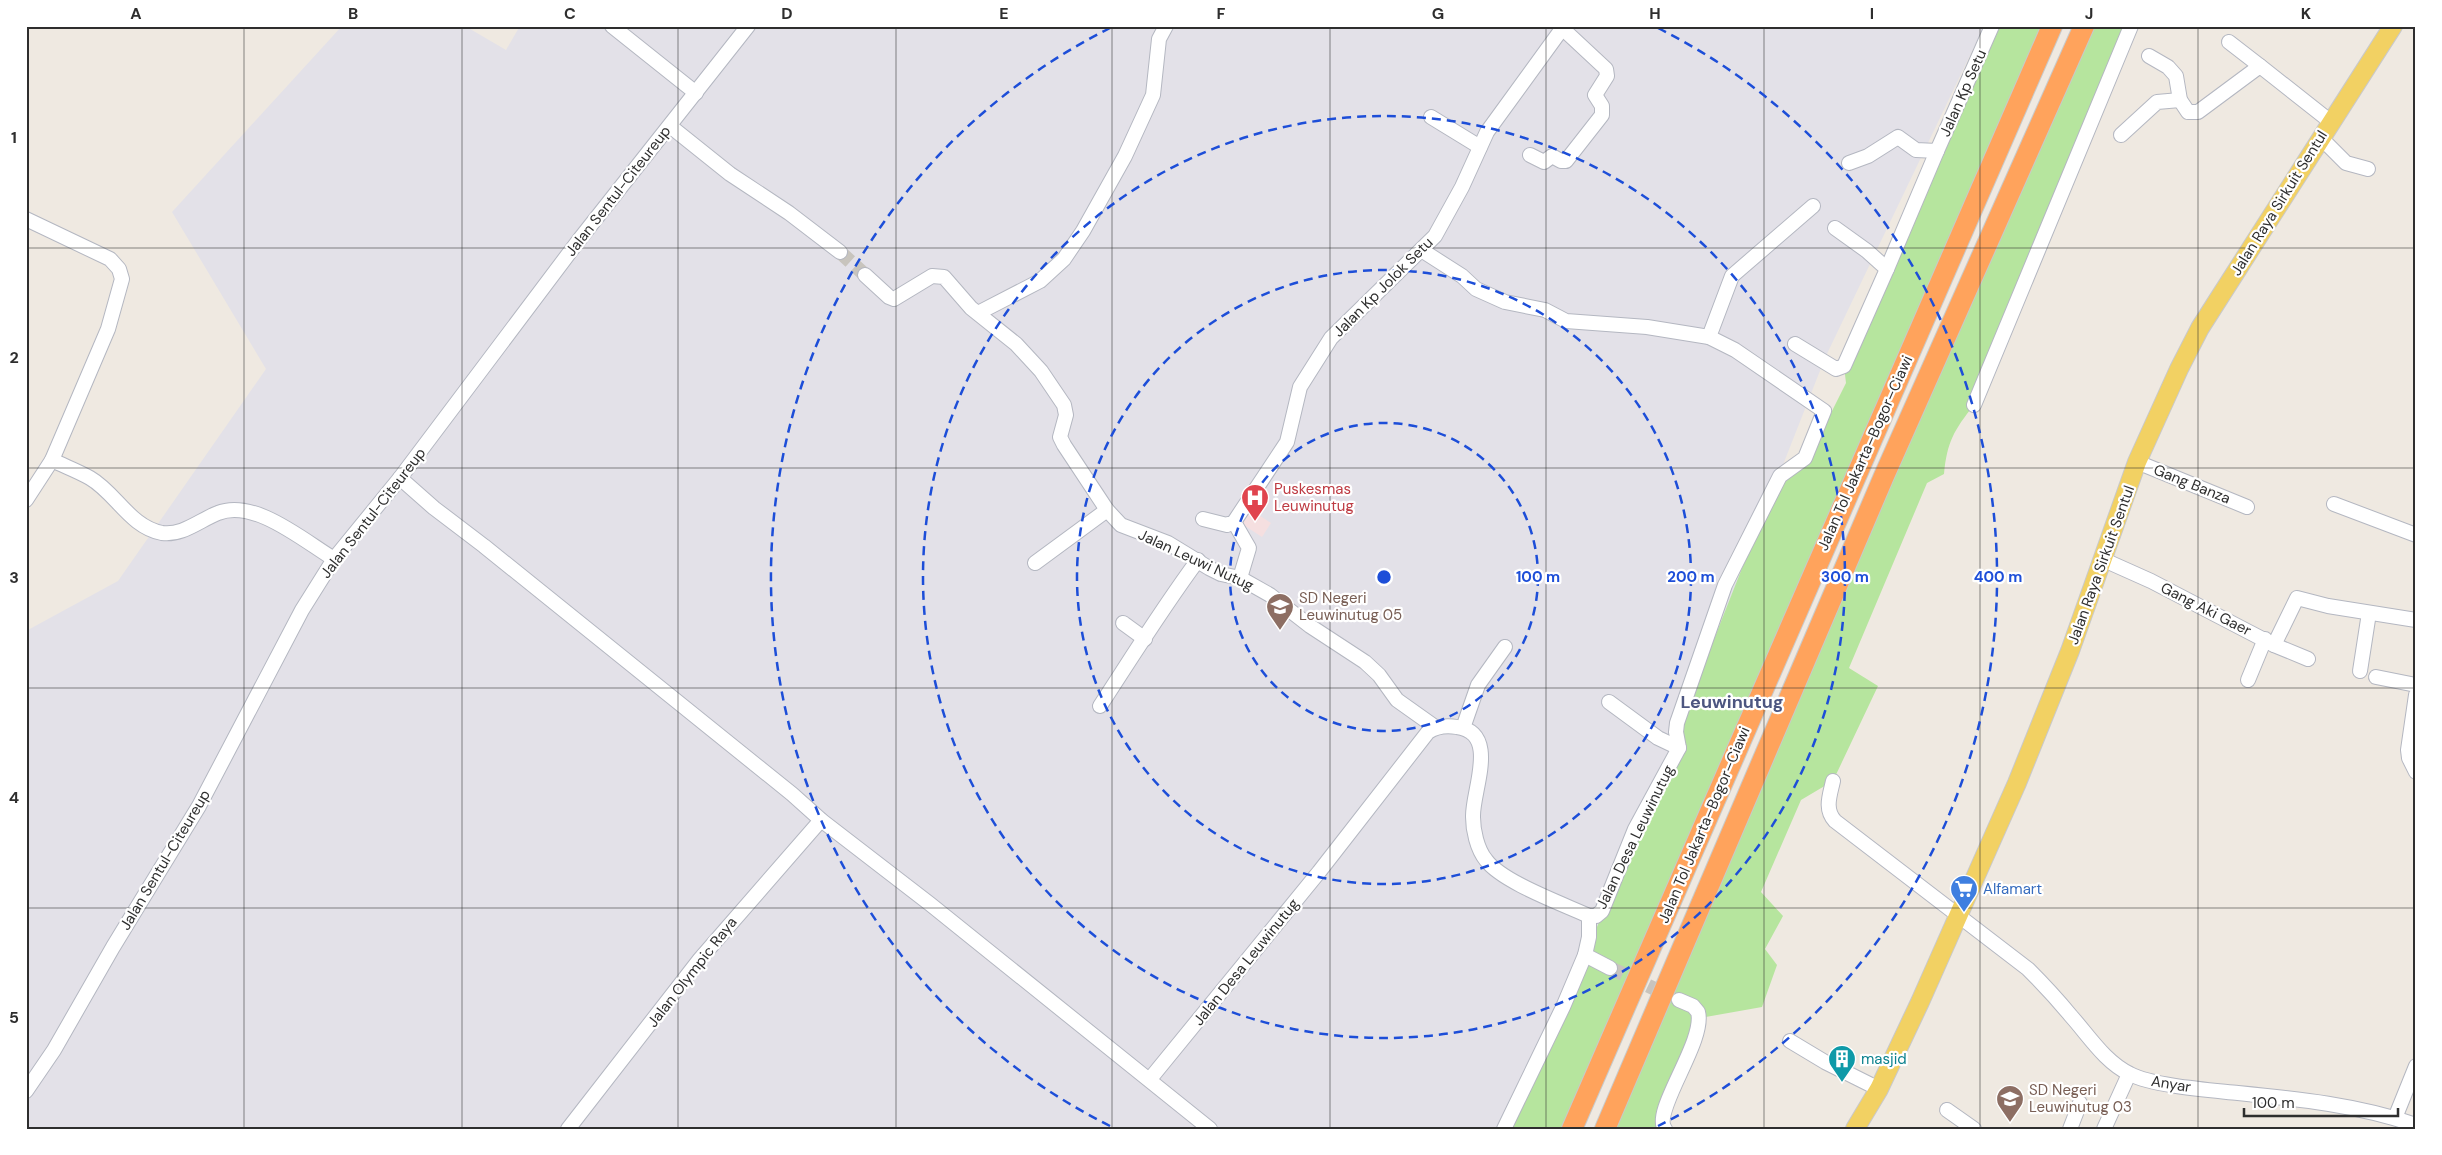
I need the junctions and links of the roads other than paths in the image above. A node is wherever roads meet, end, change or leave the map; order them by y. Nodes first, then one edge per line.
1 (612, 26) edge
2 (748, 26) edge
3 (1166, 26) edge
4 (1992, 26) edge
5 (2052, 26) edge
6 (2084, 26) edge
7 (2131, 26) edge
8 (2393, 26) edge
9 (1563, 27) edge
10 (2229, 42) dead end
11 (2149, 56) dead end
12 (2260, 66) junction
13 (696, 93) junction
14 (2180, 100) junction
15 (1431, 117) dead end
16 (2331, 122) junction
17 (670, 126) junction
18 (2121, 135) dead end
19 (2321, 138) junction
20 (1480, 147) junction
21 (1937, 151) junction
22 (1530, 155) dead end
23 (1849, 163) dead end
24 (2368, 169) dead end
25 (1813, 206) dead end
26 (26, 219) edge
27 (1835, 228) dead end
28 (1423, 251) junction
29 (840, 252) tunnel mouth
30 (1887, 269) junction
31 (865, 275) tunnel mouth
32 (978, 313) junction
33 (1709, 336) junction
34 (1795, 344) dead end
35 (1974, 405) dead end
36 (52, 460) junction
37 (2137, 462) junction
38 (400, 478) junction
39 (26, 500) edge
40 (2334, 504) dead end
41 (2247, 507) dead end
42 (1107, 510) junction
43 (1203, 519) dead end
44 (1231, 524) junction
45 (2416, 535) edge
46 (334, 560) junction
47 (1198, 560) junction
48 (2104, 560) junction
49 (1036, 563) dead end
50 (1240, 578) junction
51 (2369, 613) junction
52 (2416, 620) edge
53 (1123, 623) dead end
54 (1146, 639) junction
55 (2270, 642) junction
56 (1505, 647) dead end
57 (2308, 659) dead end
58 (2360, 671) dead end
59 (2376, 677) dead end
60 (2248, 680) dead end
61 (2416, 685) edge
62 (2416, 695) edge
63 (1609, 702) dead end
64 (1100, 706) dead end
65 (1435, 727) junction
66 (1463, 728) junction
67 (1679, 748) junction
68 (2416, 772) edge
69 (1834, 781) dead end
70 (820, 820) junction
71 (1958, 914) junction
72 (1589, 916) junction
73 (1585, 955) junction
74 (1610, 968) tunnel mouth
75 (1679, 1000) tunnel mouth
76 (1790, 1040) dead end
77 (2416, 1066) edge
78 (2129, 1074) junction
79 (1150, 1079) junction
80 (1879, 1089) junction
81 (26, 1091) edge
82 (2080, 1103) dead end
83 (1947, 1110) dead end
84 (2395, 1118) junction
85 (2416, 1125) edge
86 (568, 1129) edge
87 (1210, 1129) edge
88 (1504, 1129) edge
89 (1572, 1129) edge
90 (1605, 1129) edge
91 (1665, 1129) edge
92 (1855, 1129) edge
93 (1974, 1129) edge
94 (2070, 1129) edge
95 (2104, 1129) edge

1 - 13 street
2 - 13 street, Jalan Sentul-Citeureup
3 - 32 street
4 - 21 street, Jalan Kp Setu
5 - 89 highway, Jalan Tol Jakarta–Bogor–Ciawi
6 - 90 highway, Jalan Tol Jakarta–Bogor–Ciawi
7 - 35 street
8 - 16 main road, Jalan Raya Sirkuit Sentul
9 - 20 street, Jalan Kp Jolok Setu
9 - 22 street
10 - 12 street
11 - 14 street
12 - 14 street
12 - 16 street
13 - 17 street, Jalan Sentul-Citeureup
14 - 18 street
15 - 20 street
16 - 19 main road, Jalan Raya Sirkuit Sentul
17 - 29 street
17 - 38 street, Jalan Sentul-Citeureup
19 - 24 street
19 - 37 main road, Jalan Raya Sirkuit Sentul
20 - 28 street, Jalan Kp Jolok Setu
21 - 23 street, Jalan Kp Setu
21 - 30 street
25 - 33 street
26 - 36 street
27 - 30 street
28 - 33 street
28 - 44 street, Jalan Kp Jolok Setu
30 - 34 street
31 - 32 street, Jalan Leuwi Nutug
32 - 42 street, Jalan Leuwi Nutug
33 - 67 street, Jalan Desa Leuwinutug
36 - 39 street
36 - 46 street
37 - 41 street, Gang Banza
37 - 48 main road, Jalan Raya Sirkuit Sentul
38 - 46 street, Jalan Sentul-Citeureup
38 - 70 street
40 - 45 street
42 - 47 street, Jalan Leuwi Nutug
42 - 49 street
43 - 44 street
44 - 50 street
46 - 81 street, Jalan Sentul-Citeureup
47 - 50 street, Jalan Leuwi Nutug
47 - 54 street
48 - 55 street, Gang Aki Gaer
48 - 71 main road, Jalan Raya Sirkuit Sentul
50 - 65 street, Jalan Leuwi Nutug
51 - 52 street
51 - 55 street
51 - 58 street
53 - 54 street
54 - 64 street
55 - 57 street, Gang Aki Gaer
55 - 60 street
56 - 66 street
59 - 61 street
62 - 68 street
63 - 67 street
65 - 66 street
65 - 79 street, Jalan Desa Leuwinutug
66 - 72 street, Jalan Desa Leuwinutug
67 - 72 street, Jalan Desa Leuwinutug
69 - 71 street, Anyar
70 - 79 street
70 - 86 street, Jalan Olympic Raya
71 - 78 street, Anyar
71 - 80 main road, Jalan Raya Sirkuit Sentul
72 - 73 street
73 - 74 street
73 - 88 street
75 - 91 street
76 - 80 street
77 - 84 street
78 - 84 street, Anyar
78 - 95 street
79 - 87 street
80 - 92 main road, Jalan Raya Sirkuit Sentul
82 - 94 street
83 - 93 street
84 - 85 street, Anyar

